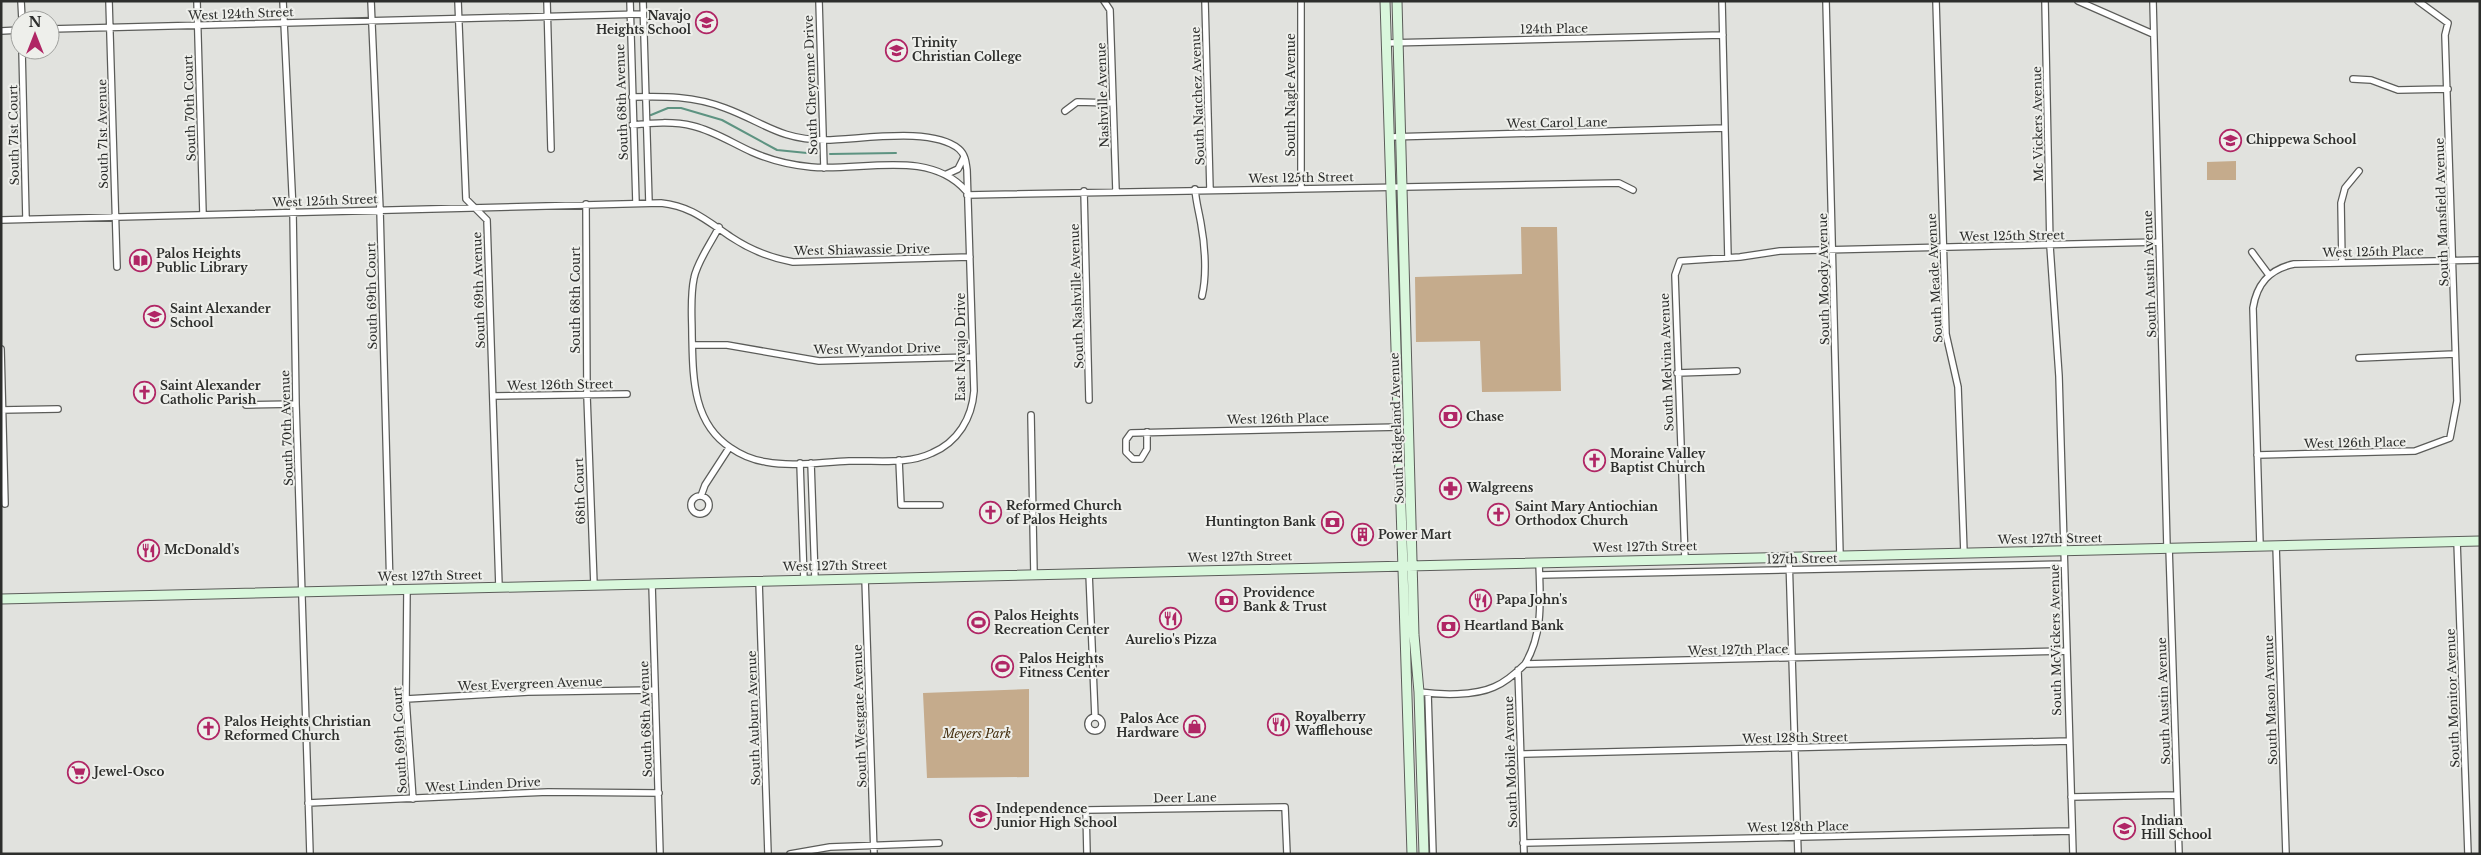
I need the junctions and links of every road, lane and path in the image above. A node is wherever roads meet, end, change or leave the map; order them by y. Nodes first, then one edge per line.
1 (109, 1) edge
2 (196, 1) edge
3 (283, 1) edge
4 (371, 1) edge
5 (458, 1) edge
6 (547, 1) edge
7 (630, 1) edge
8 (643, 1) edge
9 (819, 1) edge
10 (1104, 1) edge
11 (1205, 1) edge
12 (1300, 1) edge
13 (1385, 1) edge
14 (1397, 1) edge
15 (1722, 1) edge
16 (1826, 1) edge
17 (1936, 1) edge
18 (2045, 1) edge
19 (2078, 1) edge
20 (2153, 1) edge
21 (2418, 1) edge
22 (630, 14) junction
23 (643, 14) junction
24 (548, 16) junction
25 (458, 19) junction
26 (372, 21) junction
27 (283, 23) junction
28 (197, 26) junction
29 (110, 28) junction
30 (60, 30) edge
31 (2153, 34) junction
32 (1722, 35) junction
33 (1387, 43) junction
34 (1398, 43) junction
35 (22, 60) edge
36 (2352, 79) dead end
37 (2448, 89) junction
38 (632, 97) junction
39 (647, 97) junction
40 (1113, 103) junction
41 (1065, 110) dead end
42 (648, 124) junction
43 (632, 125) junction
44 (1725, 128) junction
45 (1389, 137) junction
46 (1401, 137) junction
47 (824, 140) junction
48 (551, 149) dead end
49 (964, 156) junction
50 (824, 168) junction
51 (2359, 171) dead end
52 (947, 174) junction
53 (1391, 186) junction
54 (1403, 186) junction
55 (1301, 188) junction
56 (1195, 189) junction
57 (1116, 190) junction
58 (1210, 190) junction
59 (1633, 190) dead end
60 (1084, 192) junction
61 (967, 193) junction
62 (636, 203) junction
63 (649, 203) junction
64 (586, 204) junction
65 (474, 207) junction
66 (380, 210) junction
67 (293, 212) junction
68 (203, 214) junction
69 (115, 217) junction
70 (26, 219) junction
71 (1, 220) edge
72 (719, 227) junction
73 (2159, 242) junction
74 (2050, 246) junction
75 (1942, 248) junction
76 (1833, 250) junction
77 (2252, 252) dead end
78 (970, 257) junction
79 (1728, 258) junction
80 (1686, 260) joint
81 (2480, 260) edge
82 (2453, 261) junction
83 (2342, 263) junction
84 (117, 267) dead end
85 (2269, 275) junction
86 (1202, 296) dead end
87 (693, 345) junction
88 (1, 350) edge
89 (2455, 354) junction
90 (973, 357) junction
91 (2359, 358) dead end
92 (1737, 371) dead end
93 (1678, 373) junction
94 (627, 394) dead end
95 (493, 396) junction
96 (587, 396) junction
97 (1089, 400) dead end
98 (296, 404) junction
99 (246, 405) dead end
100 (58, 409) dead end
101 (2, 410) edge
102 (1031, 415) dead end
103 (1398, 427) junction
104 (1410, 427) junction
105 (1147, 432) junction
106 (2450, 438) joint
107 (730, 448) junction
108 (2257, 455) junction
109 (899, 460) junction
110 (800, 463) junction
111 (811, 463) junction
112 (701, 496) dead end
113 (6, 504) dead end
114 (940, 505) dead end
115 (2457, 541) junction
116 (2480, 541) edge
117 (2260, 545) junction
118 (2276, 545) junction
119 (2168, 547) junction
120 (2064, 551) junction
121 (1964, 553) junction
122 (1840, 556) junction
123 (1789, 557) junction
124 (1685, 559) junction
125 (1539, 562) junction
126 (2064, 564) junction
127 (1414, 565) junction
128 (1403, 566) junction
129 (1789, 569) junction
130 (1089, 573) junction
131 (1034, 574) junction
132 (1540, 575) junction
133 (865, 578) junction
134 (815, 579) junction
135 (804, 580) junction
136 (759, 581) junction
137 (652, 584) junction
138 (594, 585) junction
139 (498, 587) junction
140 (407, 589) junction
141 (390, 590) junction
142 (302, 592) junction
143 (1, 599) edge
144 (2066, 651) junction
145 (1792, 659) junction
146 (1525, 664) junction
147 (1518, 670) junction
148 (655, 690) junction
149 (1424, 693) junction
150 (406, 698) junction
151 (1094, 717) dead end
152 (2069, 741) junction
153 (1795, 748) junction
154 (1521, 754) junction
155 (659, 793) junction
156 (2177, 795) junction
157 (2071, 796) junction
158 (413, 799) junction
159 (308, 803) junction
160 (2072, 831) junction
161 (1798, 837) junction
162 (939, 843) dead end
163 (1523, 843) junction
164 (874, 844) junction
165 (310, 854) edge
166 (660, 854) edge
167 (768, 854) edge
168 (790, 854) edge
169 (874, 854) edge
170 (1087, 854) edge
171 (1287, 854) edge
172 (1412, 854) edge
173 (1424, 854) edge
174 (1433, 854) edge
175 (1524, 854) edge
176 (1798, 854) edge
177 (2073, 854) edge
178 (2179, 854) edge
179 (2286, 854) edge
180 (2468, 854) edge

1 - 29 street, South 71st Avenue
2 - 28 street, South 70th Court
3 - 27 street, South 70th Avenue
4 - 26 street, South 69th Court
5 - 25 street, South 69th Avenue
6 - 24 street
7 - 22 street, South 68th Avenue
8 - 23 street
9 - 47 street, South Cheyenne Drive
10 - 40 street, Nashville Avenue
11 - 58 street, South Natchez Avenue
12 - 55 street, South Nagle Avenue
13 - 33 main road, South Ridgeland Avenue
14 - 34 main road, South Ridgeland Avenue
15 - 32 street
16 - 76 street, South Moody Avenue
17 - 75 street, South Meade Avenue
18 - 74 street, Mc Vickers Avenue
19 - 31 street
20 - 31 street, South Austin Avenue
21 - 37 street, South Mansfield Avenue
22 - 23 street, West 124th Street
22 - 24 street, West 124th Street
22 - 38 street, South 68th Avenue
23 - 39 street
24 - 25 street, West 124th Street
24 - 48 street
25 - 26 street, West 124th Street
25 - 65 street, South 69th Avenue
26 - 27 street, West 124th Street
26 - 66 street, South 69th Court
27 - 28 street, West 124th Street
27 - 67 street, South 70th Avenue
28 - 29 street, West 124th Street
28 - 68 street, South 70th Court
29 - 30 street, West 124th Street
29 - 69 street, South 71st Avenue
31 - 73 street, South Austin Avenue
32 - 34 street, 124th Place
32 - 44 street
33 - 34 street, 124th Place
33 - 45 main road, South Ridgeland Avenue
34 - 46 main road, South Ridgeland Avenue
35 - 70 street, South 71st Court
36 - 37 street
37 - 82 street, South Mansfield Avenue
38 - 39 street
38 - 43 street, South 68th Avenue
39 - 42 street
39 - 47 street
40 - 41 street
40 - 57 street, Nashville Avenue
42 - 43 street
42 - 50 street
42 - 63 street
43 - 62 street, South 68th Avenue
44 - 46 street, West Carol Lane
44 - 79 street
45 - 46 street, West Carol Lane
45 - 53 main road, South Ridgeland Avenue
46 - 54 main road, South Ridgeland Avenue
47 - 49 street
47 - 50 street, South Cheyenne Drive
49 - 52 street
49 - 61 street, East Navajo Drive
50 - 52 street
51 - 83 street
52 - 61 street
53 - 54 street, West 125th Street
53 - 55 street, West 125th Street
53 - 103 main road, South Ridgeland Avenue
54 - 59 street, West 125th Street
54 - 104 main road, South Ridgeland Avenue
55 - 58 street, West 125th Street
56 - 57 street, West 125th Street
56 - 58 street, West 125th Street
56 - 86 street
57 - 60 street, West 125th Street
60 - 61 street, West 125th Street
60 - 97 street, South Nashville Avenue
61 - 78 street, East Navajo Drive
62 - 63 street, West 125th Street
62 - 64 street, West 125th Street
63 - 72 street, West Shiawassie Drive
64 - 65 street, West 125th Street
64 - 96 street, South 68th Court
65 - 66 street, West 125th Street
65 - 95 street, South 69th Avenue
66 - 67 street, West 125th Street
66 - 141 street, South 69th Court
67 - 68 street, West 125th Street
67 - 98 street, South 70th Avenue
68 - 69 street, West 125th Street
69 - 70 street, West 125th Street
69 - 84 street, South 71st Avenue
70 - 71 street, West 125th Street
72 - 78 street, West Shiawassie Drive
72 - 87 street
73 - 74 street, West 125th Street
73 - 119 street, South Austin Avenue
74 - 75 street, West 125th Street
74 - 120 street, South McVickers Avenue
75 - 76 street, West 125th Street
75 - 121 street, South Meade Avenue
76 - 79 street, West 125th Street
76 - 122 street, South Moody Avenue
77 - 85 street
78 - 90 street, East Navajo Drive
79 - 80 street, West 125th Street
80 - 93 street, South Melvina Avenue
81 - 82 street, West 125th Place
82 - 83 street, West 125th Place
82 - 89 street, South Mansfield Avenue
83 - 85 street, West 125th Place
85 - 108 street
87 - 90 street, West Wyandot Drive
87 - 107 street
88 - 101 street
89 - 91 street
89 - 106 street, South Mansfield Avenue
90 - 109 street, East Navajo Drive
92 - 93 street
93 - 124 street, South Melvina Avenue
94 - 96 street, West 126th Street
95 - 96 street, West 126th Street
95 - 139 street, South 69th Avenue
96 - 138 street, 68th Court
98 - 99 street
98 - 142 street, South 70th Avenue
100 - 101 street
101 - 113 street
102 - 131 street
103 - 104 street, West 126th Place
103 - 105 street, West 126th Place
103 - 128 main road, South Ridgeland Avenue
104 - 127 main road, South Ridgeland Avenue
105 - 105 street, West 126th Place
106 - 108 street, West 126th Place
107 - 110 street, East Navajo Drive
107 - 112 street
108 - 117 street
109 - 111 street, East Navajo Drive
109 - 114 street
110 - 111 street, East Navajo Drive
110 - 135 street
111 - 134 street
115 - 116 main road, West 127th Street
115 - 118 main road, West 127th Street
115 - 180 street, South Monitor Avenue
117 - 118 main road, West 127th Street
117 - 119 main road, West 127th Street
118 - 179 street, South Mason Avenue
119 - 120 main road, West 127th Street
119 - 156 street, South Austin Avenue
120 - 121 main road, West 127th Street
120 - 126 street, South McVickers Avenue
121 - 122 main road, West 127th Street
122 - 123 main road, West 127th Street
123 - 124 main road, West 127th Street
123 - 129 street
124 - 125 main road, West 127th Street
125 - 127 main road, West 127th Street
125 - 132 street
126 - 129 street, 127th Street
126 - 144 street, South McVickers Avenue
127 - 128 main road, West 127th Street
127 - 149 main road, South Ridgeland Avenue
128 - 130 main road, West 127th Street
128 - 172 main road, South Ridgeland Avenue
129 - 132 street, 127th Street
129 - 145 street
130 - 131 main road, West 127th Street
130 - 151 street
131 - 133 main road, West 127th Street
132 - 146 street
133 - 134 main road, West 127th Street
133 - 164 street, South Westgate Avenue
134 - 135 main road, West 127th Street
135 - 136 main road, West 127th Street
136 - 137 main road, West 127th Street
136 - 167 street, South Auburn Avenue
137 - 138 main road, West 127th Street
137 - 148 street, South 68th Avenue
138 - 139 main road, West 127th Street
139 - 140 main road, West 127th Street
140 - 141 main road, West 127th Street
140 - 150 street, South 69th Court
141 - 142 main road, West 127th Street
142 - 143 main road, West 127th Street
142 - 159 street, South 70th Avenue
144 - 145 street, West 127th Place
144 - 152 street, South McVickers Avenue
145 - 146 street, West 127th Place
145 - 153 street
146 - 147 street
147 - 149 street
147 - 154 street, South Mobile Avenue
148 - 150 street, West Evergreen Avenue
148 - 155 street, South 68th Avenue
149 - 173 main road, South Ridgeland Avenue
149 - 174 street
150 - 158 street, South 69th Court
152 - 153 street, West 128th Street
152 - 157 street, South McVickers Avenue
153 - 154 street, West 128th Street
153 - 161 street
154 - 163 street, South Mobile Avenue
155 - 158 street, West Linden Drive
155 - 166 street, South 68th Avenue
156 - 157 street
156 - 178 street, South Austin Avenue
157 - 160 street, South McVickers Avenue
158 - 159 street, West Linden Drive
159 - 165 street, South 70th Avenue
160 - 161 street, West 128th Place
160 - 177 street, South McVickers Avenue
161 - 163 street, West 128th Place
161 - 176 street
162 - 164 street
163 - 175 street, South Mobile Avenue
164 - 168 street
164 - 169 street, South Westgate Avenue
170 - 171 street, Deer Lane

